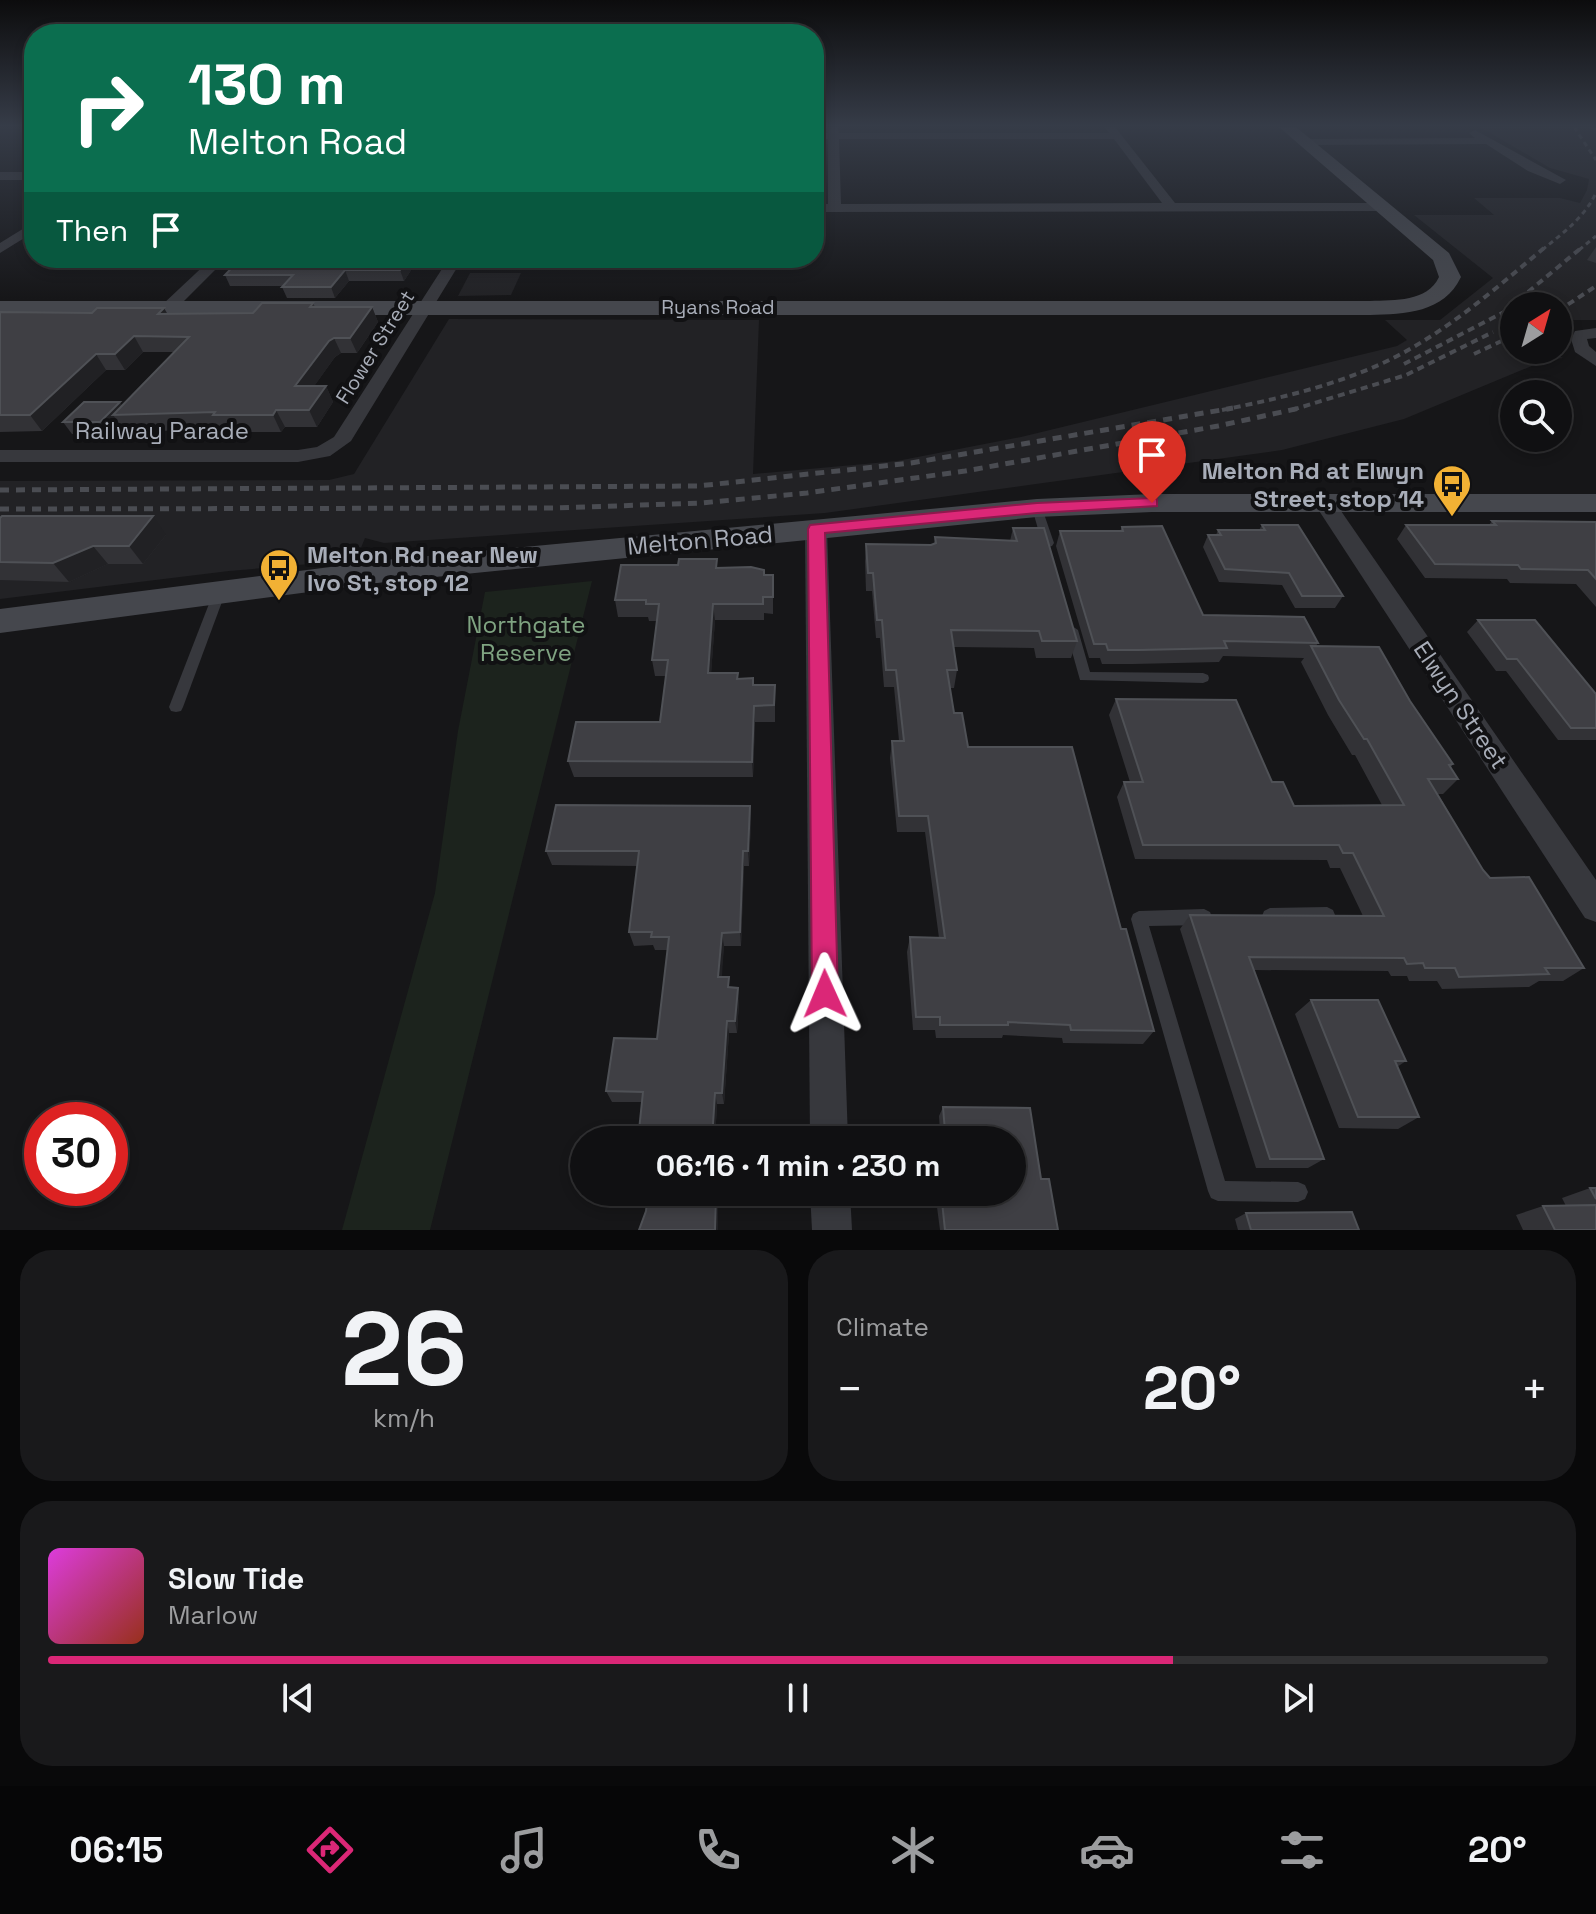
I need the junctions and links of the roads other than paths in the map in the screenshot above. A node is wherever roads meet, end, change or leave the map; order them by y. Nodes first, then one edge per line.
1 (834, 184) edge
2 (1154, 184) edge
3 (1356, 184) edge
4 (1171, 207) junction
5 (1383, 207) junction
6 (824, 208) edge
7 (835, 208) junction
8 (24, 233) edge
9 (0, 249) edge
10 (210, 268) edge
11 (450, 268) edge
12 (426, 307) junction
13 (0, 308) edge
14 (168, 308) junction
15 (1592, 333) edge
16 (1596, 361) edge
17 (323, 452) joint
18 (0, 456) edge
19 (1325, 503) junction
20 (1596, 503) edge
21 (1037, 508) junction
22 (816, 529) junction
23 (1052, 557) edge
24 (220, 591) junction
25 (1068, 617) edge
26 (0, 621) edge
27 (1203, 678) dead end
28 (176, 707) dead end
29 (1596, 907) edge
30 (1327, 915) edge
31 (1249, 916) edge
32 (1217, 917) edge
33 (829, 1126) edge
34 (1298, 1192) dead end
35 (831, 1206) edge
36 (832, 1230) edge

1 - 7 street
2 - 4 street
3 - 5 street
4 - 5 street
4 - 7 street
5 - 12 street, Ryans Road
6 - 7 street
8 - 9 street
10 - 14 street
11 - 12 street, Flower Street
12 - 14 street, Ryans Road
12 - 17 street, Flower Street
13 - 14 street, Ryans Road
15 - 16 street
17 - 18 street, Railway Parade
19 - 20 street, Melton Road
19 - 21 street, Melton Road
19 - 29 street, Elwyn Street
21 - 22 street, Melton Road
21 - 23 lane
22 - 24 street, Melton Road
22 - 33 street
24 - 26 street, Melton Road
24 - 28 lane
25 - 27 lane
30 - 31 lane
32 - 34 lane
35 - 36 street

